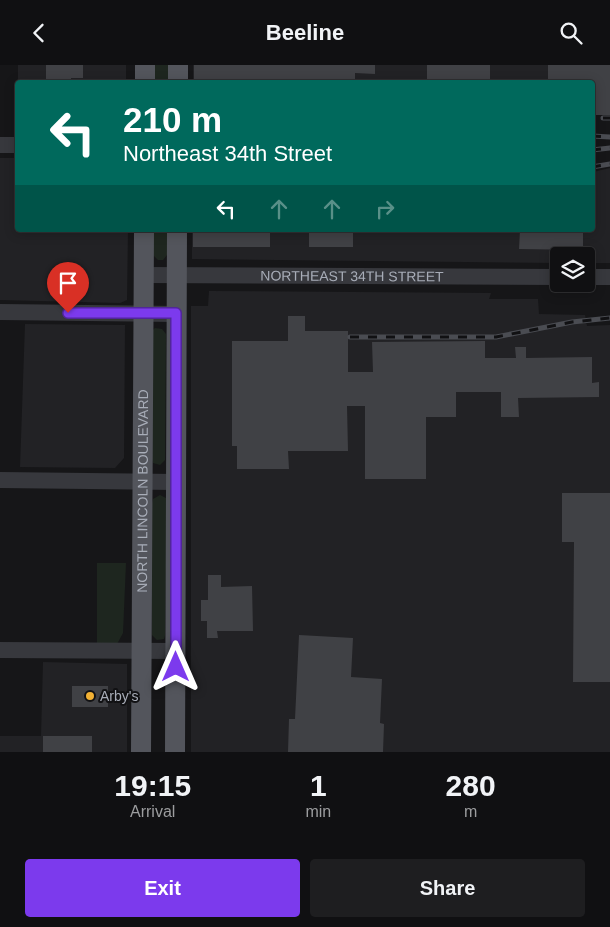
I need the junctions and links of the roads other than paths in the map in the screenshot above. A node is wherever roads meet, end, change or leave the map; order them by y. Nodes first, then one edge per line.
1 (145, 65) edge
2 (178, 65) edge
3 (145, 80) edge
4 (178, 80) edge
5 (0, 145) edge
6 (15, 145) edge
7 (144, 232) edge
8 (177, 232) edge
9 (144, 275) junction
10 (177, 275) junction
11 (550, 277) edge
12 (595, 277) edge
13 (610, 277) edge
14 (0, 312) edge
15 (144, 313) junction
16 (176, 313) junction
17 (0, 480) edge
18 (143, 481) junction
19 (176, 481) junction
20 (0, 650) edge
21 (143, 651) junction
22 (176, 651) junction
23 (141, 752) edge
24 (175, 752) edge

1 - 3 main road
2 - 4 main road
5 - 6 street
7 - 9 main road, NORTH LINCOLN BOULEVARD
8 - 10 main road
9 - 10 street, NORTHEAST 34TH STREET
9 - 15 main road, NORTH LINCOLN BOULEVARD
10 - 11 street, NORTHEAST 34TH STREET
10 - 16 main road
12 - 13 street
14 - 15 street
15 - 16 street
15 - 18 main road, NORTH LINCOLN BOULEVARD
16 - 19 main road
17 - 18 street
18 - 19 street
18 - 21 main road, NORTH LINCOLN BOULEVARD
19 - 22 main road
20 - 21 street
21 - 22 street
21 - 23 main road, NORTH LINCOLN BOULEVARD
22 - 24 main road

